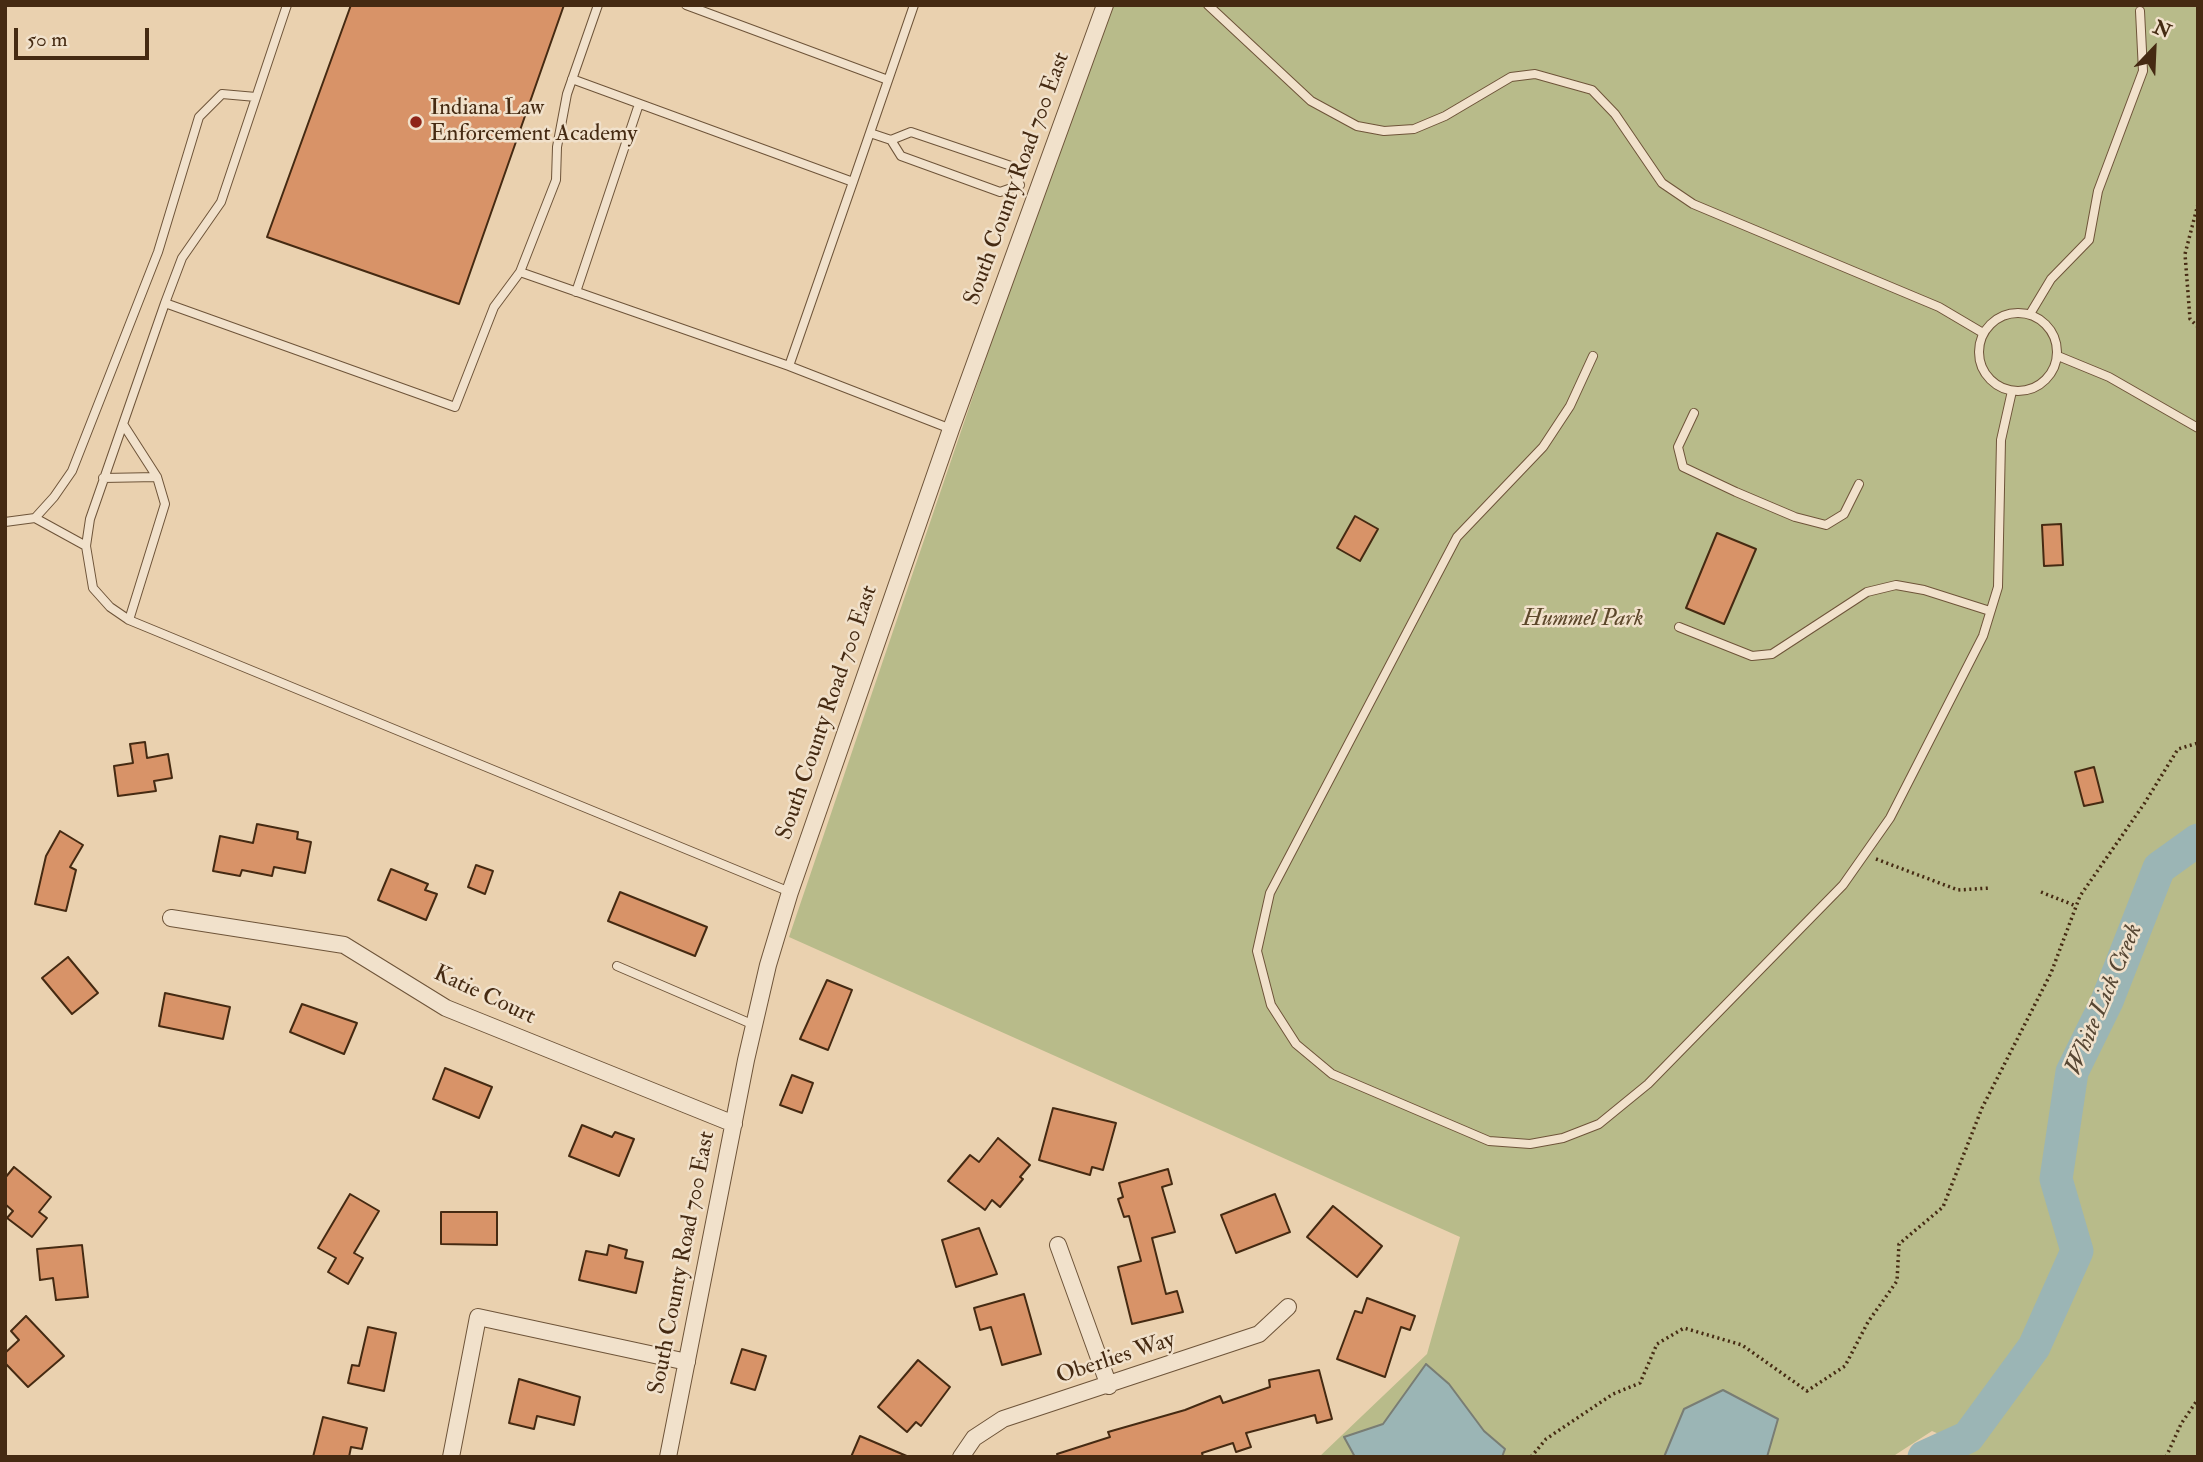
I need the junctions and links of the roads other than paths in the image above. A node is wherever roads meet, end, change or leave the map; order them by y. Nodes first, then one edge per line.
1 (287, 5) edge
2 (598, 5) edge
3 (686, 5) edge
4 (914, 5) edge
5 (1105, 5) edge
6 (1208, 5) edge
7 (2140, 11) dead end
8 (572, 79) junction
9 (888, 80) junction
10 (256, 97) junction
11 (639, 104) junction
12 (870, 134) junction
13 (891, 140) junction
14 (853, 182) junction
15 (1020, 185) junction
16 (1038, 191) junction
17 (520, 272) junction
18 (576, 292) junction
19 (165, 303) junction
20 (2030, 314) junction
21 (1983, 333) junction
22 (1593, 356) dead end
23 (2058, 356) junction
24 (789, 366) junction
25 (2012, 391) junction
26 (1695, 413) dead end
27 (122, 424) junction
28 (2198, 428) edge
29 (951, 429) junction
30 (157, 477) junction
31 (103, 478) junction
32 (1859, 484) dead end
33 (35, 517) junction
34 (5, 522) edge
35 (86, 546) junction
36 (1990, 611) junction
37 (129, 620) junction
38 (1679, 626) dead end
39 (790, 892) junction
40 (171, 918) dead end
41 (617, 967) dead end
42 (754, 1026) junction
43 (734, 1124) junction
44 (1058, 1244) dead end
45 (1288, 1307) dead end
46 (687, 1363) junction
47 (1109, 1386) junction
48 (451, 1457) edge
49 (668, 1457) edge
50 (961, 1457) edge

1 - 10 lane
2 - 8 lane
3 - 9 lane
4 - 9 lane
5 - 16 street, South County Road 700 East
6 - 21 lane
7 - 20 lane
8 - 11 lane
8 - 17 lane
9 - 12 lane
10 - 19 lane
10 - 33 lane
11 - 14 lane
11 - 18 lane
12 - 13 lane
12 - 14 lane
13 - 15 lane
13 - 15 lane
14 - 24 lane
15 - 16 lane
16 - 29 street, South County Road 700 East
17 - 18 lane
17 - 19 lane
18 - 24 lane
19 - 27 lane
20 - 21 lane
20 - 23 lane
21 - 25 lane
22 - 36 lane
23 - 25 lane
23 - 28 lane
24 - 29 lane
25 - 36 lane
26 - 32 lane
27 - 30 lane
27 - 31 lane
29 - 39 street, South County Road 700 East
30 - 31 lane
30 - 37 lane
31 - 35 lane
33 - 34 lane
33 - 35 lane
35 - 37 lane
36 - 38 lane
37 - 39 lane
39 - 42 street, South County Road 700 East
40 - 43 street, Katie Court
41 - 42 lane
42 - 43 street, South County Road 700 East
43 - 46 street, South County Road 700 East
44 - 47 street
45 - 47 street, Oberlies Way
46 - 48 street
46 - 49 street, South County Road 700 East
47 - 50 street, Oberlies Way

